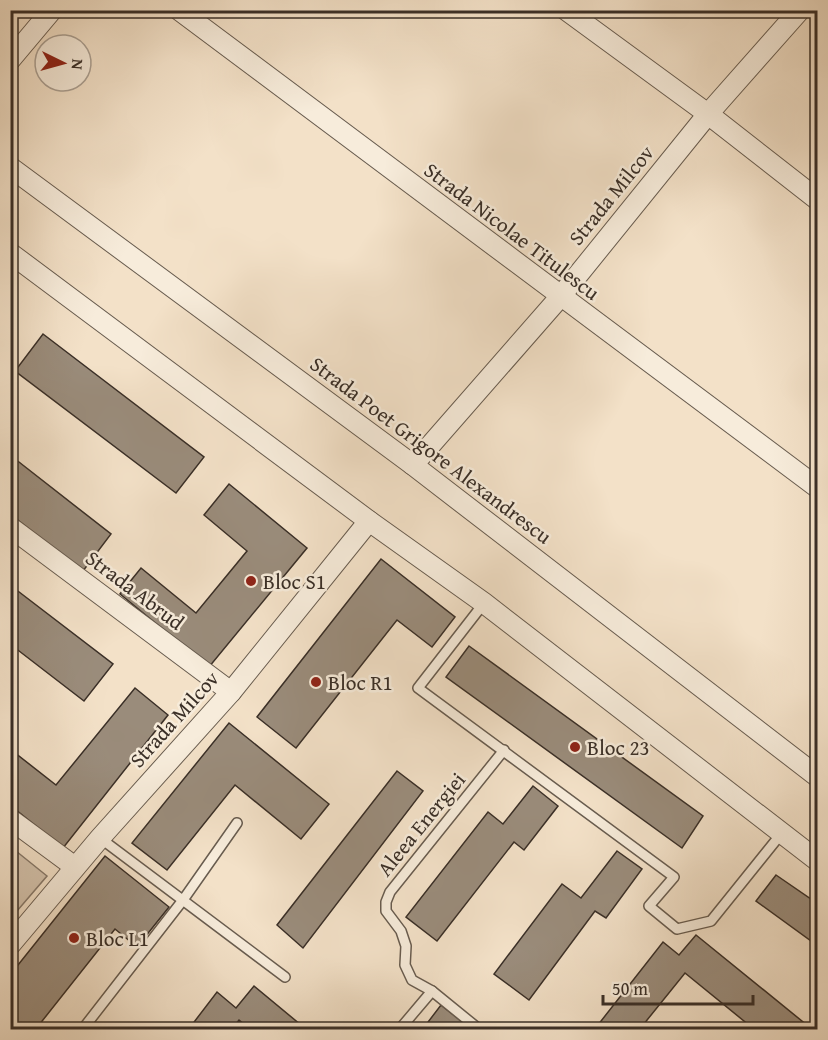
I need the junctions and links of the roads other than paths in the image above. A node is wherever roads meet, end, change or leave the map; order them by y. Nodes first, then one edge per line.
1 (52, 10) edge
2 (179, 10) edge
3 (566, 10) edge
4 (801, 10) edge
5 (10, 60) edge
6 (708, 114) junction
7 (10, 167) edge
8 (818, 200) edge
9 (10, 253) edge
10 (560, 297) junction
11 (413, 465) junction
12 (818, 488) edge
13 (369, 520) junction
14 (10, 527) edge
15 (484, 603) junction
16 (231, 692) junction
17 (504, 750) junction
18 (818, 777) edge
19 (10, 819) edge
20 (237, 823) dead end
21 (781, 834) junction
22 (100, 838) junction
23 (818, 861) edge
24 (75, 867) junction
25 (183, 900) junction
26 (10, 945) edge
27 (285, 977) dead end
28 (432, 991) junction
29 (82, 1029) edge
30 (399, 1029) edge
31 (480, 1029) edge

1 - 5 street
2 - 10 street, Strada Nicolae Titulescu
3 - 6 street
4 - 6 street, Strada Milcov
6 - 8 street
6 - 10 street, Strada Milcov
7 - 11 street, Strada Poet Grigore Alexandrescu
9 - 13 street
10 - 11 street, Strada Milcov
10 - 12 street, Strada Nicolae Titulescu
11 - 18 street, Strada Poet Grigore Alexandrescu
13 - 15 street
13 - 16 street, Strada Milcov
14 - 16 street, Strada Abrud
15 - 17 lane
15 - 21 street
16 - 22 street, Strada Milcov
17 - 21 lane
17 - 28 lane, Aleea Energiei
19 - 24 street
20 - 25 lane
21 - 23 street
22 - 24 street, Strada Milcov
22 - 25 lane
24 - 26 street, Strada Milcov
25 - 27 lane
25 - 29 lane
28 - 30 lane
28 - 31 lane, Aleea Energiei

